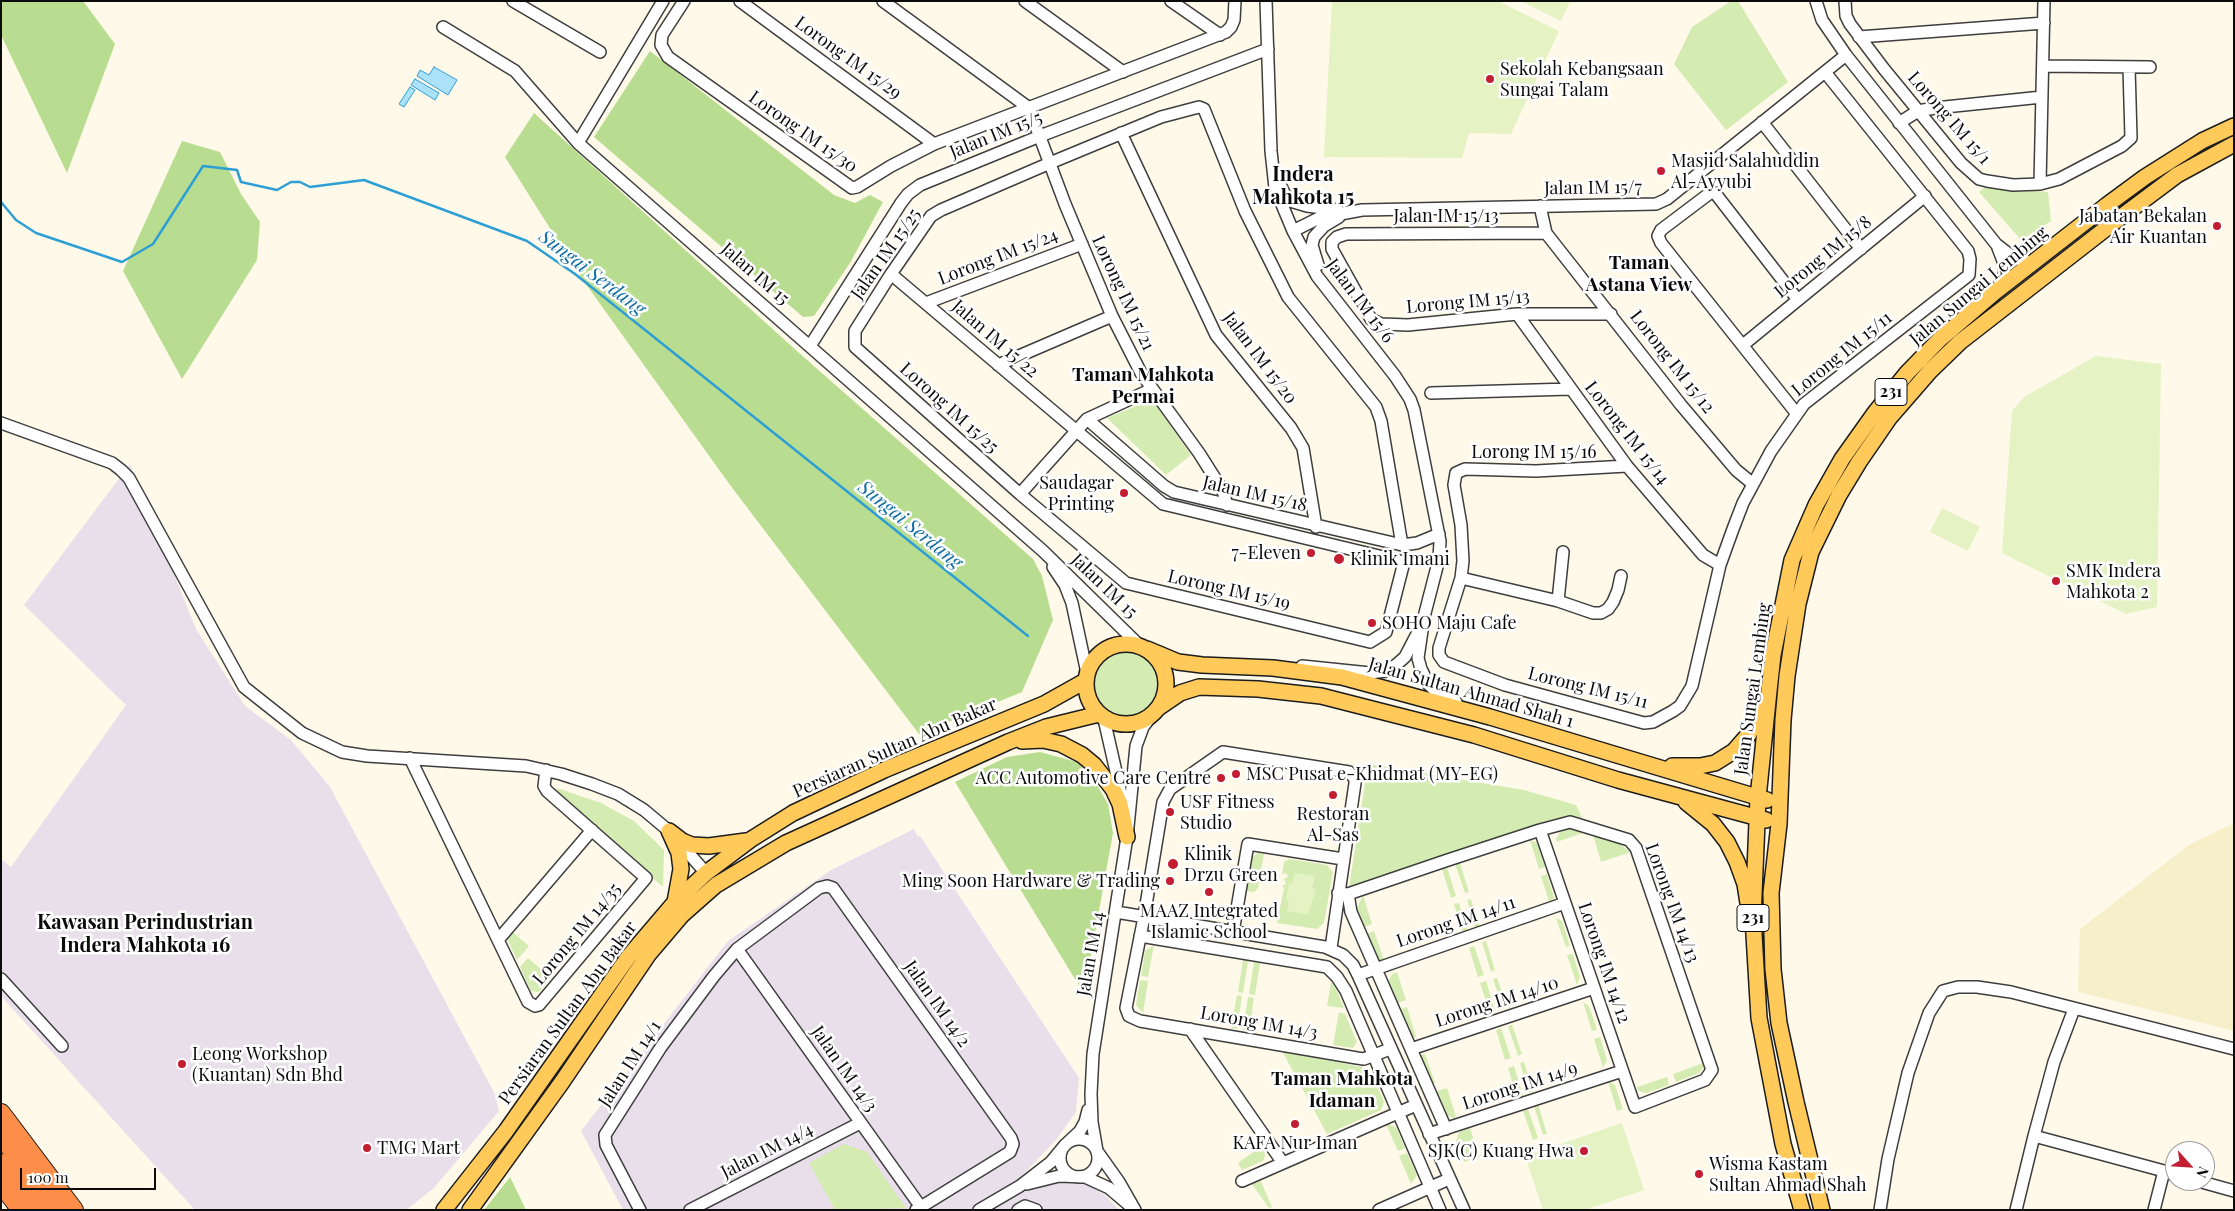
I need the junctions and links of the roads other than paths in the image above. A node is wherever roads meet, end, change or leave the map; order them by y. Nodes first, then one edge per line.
1 (513, 1) edge
2 (663, 1) edge
3 (684, 1) edge
4 (740, 1) edge
5 (883, 1) edge
6 (1025, 1) edge
7 (1171, 1) edge
8 (1235, 1) edge
9 (1266, 1) edge
10 (1816, 1) edge
11 (1845, 1) edge
12 (2044, 1) edge
13 (2044, 24) junction
14 (443, 27) dead end
15 (1220, 35) junction
16 (1859, 37) junction
17 (1268, 49) junction
18 (600, 52) dead end
19 (1846, 55) junction
20 (2043, 66) junction
21 (2130, 67) junction
22 (2150, 67) dead end
23 (1122, 72) junction
24 (1825, 72) junction
25 (2042, 97) junction
26 (1029, 108) junction
27 (1918, 111) junction
28 (1762, 122) junction
29 (1898, 123) junction
30 (2234, 126) edge
31 (1121, 133) junction
32 (1040, 136) junction
33 (578, 143) junction
34 (934, 144) junction
35 (2234, 144) edge
36 (1271, 151) junction
37 (1050, 163) junction
38 (2040, 184) junction
39 (1925, 196) junction
40 (1540, 206) junction
41 (1349, 211) junction
42 (1294, 230) junction
43 (1546, 233) junction
44 (1346, 234) joint
45 (1082, 244) junction
46 (1996, 244) junction
47 (1861, 249) junction
48 (2036, 260) junction
49 (891, 274) junction
50 (1328, 289) junction
51 (1995, 292) junction
52 (1798, 300) junction
53 (926, 303) junction
54 (1517, 314) junction
55 (1611, 314) junction
56 (1112, 316) junction
57 (810, 346) junction
58 (1743, 346) junction
59 (855, 347) joint
60 (998, 365) junction
61 (1152, 389) junction
62 (1570, 389) junction
63 (1431, 393) dead end
64 (1797, 414) junction
65 (1087, 419) junction
66 (1, 423) edge
67 (1075, 431) junction
68 (1627, 466) junction
69 (1753, 484) junction
70 (1020, 494) junction
71 (1227, 505) junction
72 (1316, 527) junction
73 (1439, 534) junction
74 (1402, 546) junction
75 (1043, 551) junction
76 (1563, 552) dead end
77 (1720, 566) junction
78 (1621, 576) dead end
79 (1460, 578) junction
80 (1558, 601) junction
81 (1424, 617) junction
82 (1143, 648) junction
83 (1444, 662) joint
84 (1272, 668) junction
85 (1086, 677) junction
86 (1768, 692) junction
87 (1156, 711) junction
88 (1102, 716) junction
89 (1490, 717) junction
90 (1008, 742) junction
91 (410, 758) junction
92 (1633, 759) junction
93 (546, 770) junction
94 (1677, 796) junction
95 (1758, 798) junction
96 (1780, 803) junction
97 (1757, 817) junction
98 (1128, 822) junction
99 (1779, 824) junction
100 (592, 830) junction
101 (1540, 830) junction
102 (669, 831) junction
103 (1127, 838) junction
104 (750, 840) junction
105 (1343, 859) junction
106 (749, 865) junction
107 (706, 872) junction
108 (1343, 894) junction
109 (675, 902) junction
110 (1565, 903) junction
111 (1116, 912) junction
112 (1144, 917) junction
113 (1753, 918) junction
114 (1233, 932) junction
115 (1140, 936) junction
116 (498, 940) junction
117 (1331, 948) junction
118 (737, 949) junction
119 (1376, 968) junction
120 (1358, 975) junction
121 (1, 979) edge
122 (1594, 988) junction
123 (2074, 1009) junction
124 (1190, 1029) junction
125 (62, 1046) dead end
126 (1411, 1048) junction
127 (1390, 1049) junction
128 (2234, 1049) edge
129 (1372, 1056) junction
130 (1622, 1071) junction
131 (1092, 1094) junction
132 (1416, 1105) junction
133 (1635, 1107) joint
134 (1397, 1112) junction
135 (1, 1113) edge
136 (860, 1123) junction
137 (1446, 1129) junction
138 (1429, 1134) junction
139 (1, 1136) edge
140 (2034, 1136) junction
141 (1065, 1145) junction
142 (1097, 1151) junction
143 (1283, 1162) junction
144 (1, 1163) edge
145 (2165, 1172) edge
146 (1079, 1177) junction
147 (1449, 1178) junction
148 (1242, 1180) dead end
149 (2165, 1183) edge
150 (1, 1184) edge
151 (1020, 1186) junction
152 (2215, 1186) edge
153 (1430, 1187) junction
154 (2234, 1191) edge
155 (920, 1209) edge
156 (1134, 1209) edge
157 (21, 1210) edge
158 (38, 1210) edge
159 (58, 1210) edge
160 (74, 1210) edge
161 (444, 1210) edge
162 (470, 1210) edge
163 (640, 1210) edge
164 (690, 1210) edge
165 (979, 1210) edge
166 (1018, 1210) edge
167 (1036, 1210) edge
168 (1379, 1210) edge
169 (1440, 1210) edge
170 (1464, 1210) edge
171 (1802, 1210) edge
172 (1822, 1210) edge
173 (1880, 1210) edge
174 (2016, 1210) edge
175 (2154, 1210) edge

1 - 18 street
2 - 33 street
3 - 34 street, Lorong IM 15/30
4 - 34 street, Lorong IM 15/29
5 - 26 street
6 - 23 street
7 - 15 street
8 - 15 street, Lorong IM 15/30
9 - 17 street, Jalan IM 15/6
10 - 19 street
11 - 16 street, Lorong IM 15/1
12 - 13 street
13 - 16 street
13 - 20 street
14 - 33 street, Jalan IM 15
15 - 23 street, Lorong IM 15/30
16 - 27 street, Lorong IM 15/1
17 - 32 street, Jalan IM 15/5
17 - 36 street, Jalan IM 15/6
19 - 24 street, Jalan IM 15/7
19 - 29 street
20 - 21 street
20 - 25 street
21 - 22 street
21 - 38 street, Lorong IM 15/1
23 - 26 street, Lorong IM 15/30
24 - 28 street, Jalan IM 15/7
24 - 39 street, Lorong IM 15/11
25 - 27 street
25 - 38 street
26 - 32 street, Lorong IM 15/21
26 - 34 street, Lorong IM 15/30
27 - 29 street
27 - 38 street, Lorong IM 15/1
28 - 40 street, Jalan IM 15/7
28 - 47 street
29 - 46 street
30 - 48 main road, Jalan Sungai Lembing / 231
31 - 37 street, Jalan IM 15/25
31 - 72 street, Jalan IM 15/20
31 - 74 street, Jalan IM 15/25
32 - 37 street, Lorong IM 15/21
32 - 57 street, Jalan IM 15/5
33 - 57 street, Jalan IM 15
35 - 96 main road, Jalan Sungai Lembing / 231
36 - 41 street
36 - 42 street, Jalan IM 15/6
37 - 45 street, Lorong IM 15/21
37 - 49 street, Jalan IM 15/25
39 - 47 street, Lorong IM 15/8
39 - 64 street, Lorong IM 15/11
40 - 41 street, Jalan IM 15/7
40 - 43 street, Lorong IM 15/12
41 - 42 street, Jalan IM 15/7
41 - 50 street
42 - 50 street, Jalan IM 15/6
43 - 44 street, Jalan IM 15/13
43 - 55 street, Lorong IM 15/12
44 - 54 street, Lorong IM 15/13
45 - 53 street, Lorong IM 15/24
45 - 56 street, Lorong IM 15/21
46 - 48 street
46 - 51 street
47 - 52 street, Lorong IM 15/8
48 - 51 main road, Jalan Sungai Lembing / 231
49 - 53 street, Jalan IM 15/22
49 - 59 street, Jalan IM 15/25
50 - 73 street, Jalan IM 15/6
51 - 86 main road, Jalan Sungai Lembing / 231
52 - 58 street, Lorong IM 15/8
52 - 58 street
53 - 60 street, Jalan IM 15/22
54 - 55 street, Lorong IM 15/13
54 - 62 street, Lorong IM 15/14
55 - 69 street, Lorong IM 15/12
56 - 60 street
56 - 61 street, Lorong IM 15/21
57 - 75 street, Jalan IM 15
58 - 64 street
59 - 70 street, Lorong IM 15/25
60 - 67 street, Jalan IM 15/22
61 - 65 street
61 - 71 street, Lorong IM 15/21
62 - 63 street
62 - 68 street, Lorong IM 15/14
64 - 69 street, Lorong IM 15/11
65 - 67 street
65 - 71 street, Jalan IM 15/18
66 - 91 street
67 - 70 street
67 - 70 street, Lorong IM 15/19
68 - 77 street, Lorong IM 15/14
68 - 79 street, Lorong IM 15/16
69 - 77 street, Lorong IM 15/11
71 - 72 street, Jalan IM 15/18
72 - 74 street, Jalan IM 15/18
73 - 74 street, Jalan IM 15/18
73 - 81 street, Jalan IM 15/6
75 - 82 street, Jalan IM 15
75 - 85 street, Jalan IM 15
76 - 80 street
77 - 83 street, Lorong IM 15/11
78 - 80 street
79 - 80 street
79 - 83 street, Lorong IM 15/16
81 - 84 street, Jalan IM 15/6
81 - 89 street, Jalan IM 15/6
82 - 84 main road, Jalan Sultan Ahmad Shah 1
82 - 85 main road
82 - 87 main road
84 - 89 main road, Jalan Sultan Ahmad Shah 1
85 - 88 main road
85 - 104 main road, Persiaran Sultan Abu Bakar
86 - 92 main road
86 - 95 main road, Jalan Sungai Lembing / 231
87 - 88 main road
87 - 94 main road
87 - 98 street, Jalan IM 14
88 - 90 main road, Persiaran Sultan Abu Bakar
88 - 98 street, Jalan IM 14
89 - 92 main road, Jalan Sultan Ahmad Shah 1
90 - 103 main road
90 - 106 main road, Persiaran Sultan Abu Bakar
91 - 93 street
91 - 116 street, Lorong IM 14/35
92 - 95 main road, Jalan Sultan Ahmad Shah 1
93 - 100 street, Lorong IM 14/35
93 - 102 street
94 - 97 main road
94 - 113 main road
95 - 96 main road, Jalan Sultan Ahmad Shah 1
95 - 97 main road, Jalan Sungai Lembing / 231
96 - 99 main road, Jalan Sungai Lembing / 231
97 - 99 main road
97 - 113 main road, Jalan Sungai Lembing / 231
98 - 103 street, Jalan IM 14
99 - 172 main road, Jalan Sungai Lembing / 231
100 - 116 street
100 - 116 street, Lorong IM 14/35
101 - 108 street, Lorong IM 14/13
101 - 110 street, Lorong IM 14/12
101 - 133 street, Lorong IM 14/13
102 - 104 main road
102 - 107 street
102 - 109 main road
103 - 111 street, Jalan IM 14
104 - 107 main road, Persiaran Sultan Abu Bakar
105 - 108 street
105 - 112 street
105 - 114 street
106 - 107 main road
106 - 162 main road, Persiaran Sultan Abu Bakar
107 - 109 main road, Persiaran Sultan Abu Bakar
108 - 117 street
108 - 119 street
109 - 161 main road, Persiaran Sultan Abu Bakar
110 - 119 street, Lorong IM 14/11
110 - 122 street, Lorong IM 14/12
111 - 112 street
111 - 131 street, Jalan IM 14
112 - 114 street
112 - 115 street
113 - 171 main road, Jalan Sungai Lembing / 231
114 - 117 street
115 - 124 street, Lorong IM 14/3
115 - 129 street
117 - 120 street
118 - 136 street, Jalan IM 14/3
118 - 155 street, Jalan IM 14/2
118 - 163 street, Jalan IM 14/1
119 - 120 street, Lorong IM 14/11
119 - 126 street
120 - 127 street
121 - 125 street
122 - 126 street, Lorong IM 14/10
122 - 130 street, Lorong IM 14/12
123 - 128 street
123 - 140 street
123 - 173 street
124 - 129 street, Lorong IM 14/3
124 - 143 street
126 - 137 street
127 - 129 street
127 - 132 street
129 - 134 street
130 - 133 street, Lorong IM 14/12
130 - 137 street, Lorong IM 14/9
131 - 141 street, Jalan IM 14
131 - 142 street, Jalan IM 14
132 - 134 street
132 - 138 street
134 - 143 street
134 - 153 street
135 - 160 highway
136 - 155 street, Jalan IM 14/3
136 - 164 street, Jalan IM 14/4
137 - 138 street, Lorong IM 14/9
138 - 147 street
139 - 159 highway
140 - 145 street
140 - 174 street
141 - 142 street
141 - 146 street
141 - 151 street, Jalan IM 14
142 - 146 street
142 - 156 street
143 - 148 street
144 - 158 highway
146 - 151 street
146 - 156 street
147 - 153 street
147 - 170 street
149 - 175 street
150 - 157 highway
151 - 165 street
152 - 154 street
153 - 168 street
153 - 169 street
166 - 167 street

